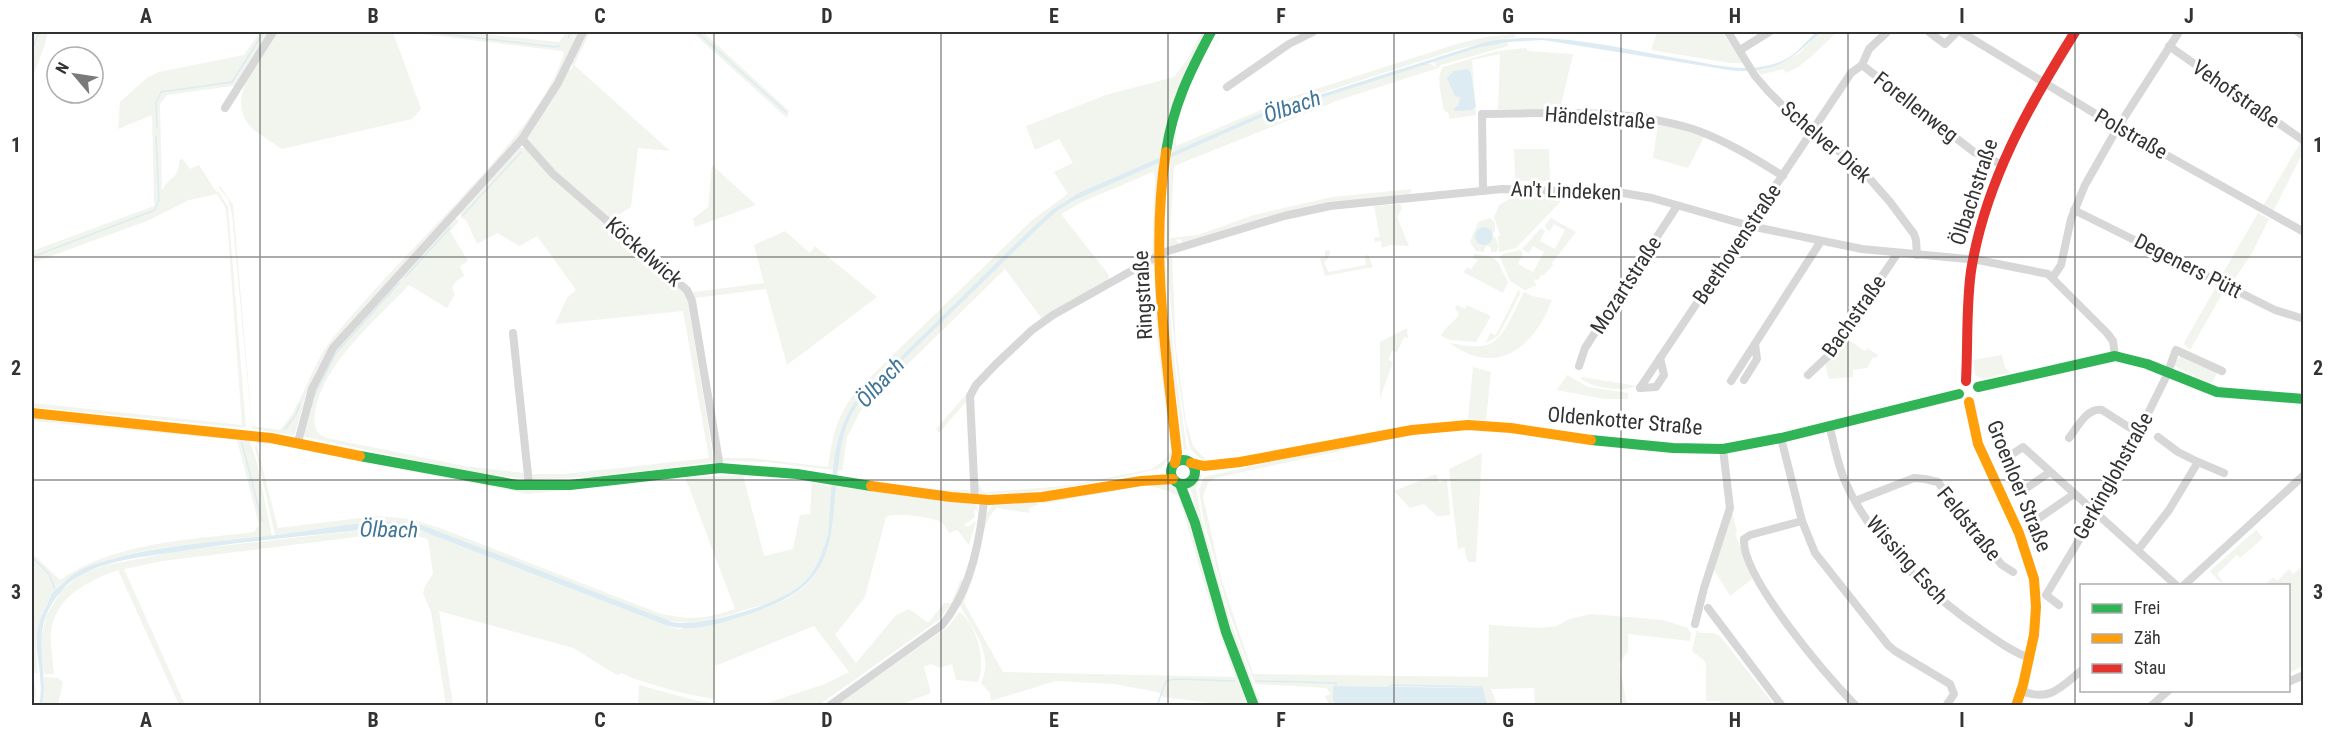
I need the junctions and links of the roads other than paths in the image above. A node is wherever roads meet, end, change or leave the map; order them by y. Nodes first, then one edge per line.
1 (273, 32) edge
2 (583, 32) edge
3 (1211, 32) edge
4 (1313, 32) edge
5 (1728, 32) edge
6 (1769, 32) edge
7 (1887, 32) edge
8 (1929, 32) edge
9 (1959, 32) edge
10 (2074, 32) edge
11 (2180, 32) edge
12 (2298, 32) edge
13 (2304, 37) edge
14 (2169, 46) junction
15 (1740, 50) junction
16 (1862, 65) junction
17 (2047, 84) junction
18 (1227, 87) dead end
19 (225, 108) dead end
20 (2118, 127) junction
21 (1814, 131) junction
22 (522, 139) junction
23 (2304, 141) edge
24 (2001, 164) junction
25 (1783, 176) junction
26 (1483, 190) junction
27 (1677, 206) junction
28 (2074, 210) junction
29 (1749, 226) junction
30 (2304, 232) edge
31 (1821, 241) junction
32 (1897, 254) junction
33 (1160, 255) junction
34 (1917, 255) junction
35 (1973, 260) junction
36 (2053, 277) junction
37 (2304, 320) edge
38 (513, 333) dead end
39 (1755, 344) junction
40 (2115, 356) junction
41 (1660, 358) dead end
42 (1579, 366) dead end
43 (2222, 371) dead end
44 (2167, 372) junction
45 (1808, 375) dead end
46 (1744, 380) dead end
47 (1731, 381) dead end
48 (1966, 381) junction
49 (1978, 387) junction
50 (1959, 394) junction
51 (2304, 399) edge
52 (1969, 402) junction
53 (32, 413) edge
54 (1173, 417) junction
55 (1829, 426) junction
56 (2138, 433) junction
57 (2158, 437) dead end
58 (1781, 438) junction
59 (2069, 438) dead end
60 (298, 442) junction
61 (1723, 449) junction
62 (2008, 457) dead end
63 (1190, 462) junction
64 (1240, 462) junction
65 (2198, 462) junction
66 (720, 468) junction
67 (2050, 472) junction
68 (2224, 473) dead end
69 (2304, 475) edge
70 (1181, 476) junction
71 (529, 485) junction
72 (2018, 494) dead end
73 (2074, 494) junction
74 (980, 500) junction
75 (1856, 501) junction
76 (2096, 513) junction
77 (1802, 521) junction
78 (2029, 525) dead end
79 (2138, 550) junction
80 (2013, 572) dead end
81 (2176, 584) edge
82 (2184, 584) edge
83 (2059, 605) dead end
84 (1708, 608) dead end
85 (1695, 624) dead end
86 (2030, 658) junction
87 (2080, 672) edge
88 (2304, 675) edge
89 (2290, 682) edge
90 (2020, 690) junction
91 (2167, 692) edge
92 (829, 705) edge
93 (1254, 705) edge
94 (1782, 705) edge
95 (1856, 705) edge
96 (1946, 705) edge
97 (2007, 705) edge
98 (2016, 705) edge
99 (2151, 705) edge

1 - 19 street
2 - 22 street
3 - 33 street, Ringstraße
4 - 18 street
5 - 15 street, Schelver Diek
6 - 15 street
7 - 16 street, Beethovenstraße
8 - 9 street, Polstraße
9 - 17 street, Polstraße
10 - 17 street, Ölbachstraße
11 - 14 street
12 - 13 street
14 - 20 street
14 - 23 street, Vehofstraße
15 - 21 street, Schelver Diek
16 - 21 street, Beethovenstraße
16 - 24 street, Forellenweg
17 - 20 street, Polstraße
17 - 24 street, Ölbachstraße
20 - 28 street
20 - 30 street, Polstraße
21 - 25 street, Beethovenstraße
21 - 34 street, Schelver Diek
22 - 60 street
22 - 66 street, Köckelwick
24 - 35 street, Ölbachstraße
25 - 26 street, Händelstraße
25 - 29 street, Beethovenstraße
26 - 27 street, An't Lindeken
26 - 33 street, An't Lindeken
27 - 29 street, An't Lindeken
27 - 42 street, Mozartstraße
28 - 36 street
28 - 37 street, Degeners Pütt
29 - 31 street, An't Lindeken
29 - 41 street, Beethovenstraße
31 - 32 street, An't Lindeken
31 - 39 street
32 - 34 street, An't Lindeken
32 - 45 street, Bachstraße
33 - 54 street, Ringstraße
33 - 74 street
34 - 35 street, An't Lindeken
35 - 36 street, An't Lindeken
35 - 48 street, Ölbachstraße
36 - 40 street
38 - 71 street
39 - 46 street
39 - 47 street
40 - 44 street
40 - 49 street
43 - 44 street, Gerkinglohstraße
44 - 51 street
44 - 56 street, Gerkinglohstraße
48 - 49 street
48 - 50 street
49 - 52 street
50 - 52 street
50 - 55 street, Oldenkotter Straße
52 - 86 street, Groenloer Straße
53 - 60 street
54 - 63 street, Ringstraße
54 - 70 street, Ringstraße
55 - 58 street, Oldenkotter Straße
55 - 75 street, Wissing Esch
56 - 59 street
56 - 76 street, Gerkinglohstraße
57 - 65 street
58 - 61 street, Oldenkotter Straße
58 - 77 street
60 - 71 street
61 - 64 street, Oldenkotter Straße
61 - 85 street
62 - 67 street
63 - 64 street
63 - 70 street, Ringstraße
63 - 70 street
64 - 70 street
65 - 68 street
65 - 79 street
66 - 71 street
66 - 74 street
67 - 72 street
67 - 73 street
69 - 82 street
70 - 74 street
70 - 93 street, Ringstraße
73 - 76 street
73 - 78 street
74 - 92 street
75 - 80 street, Feldstraße
75 - 86 street, Wissing Esch
76 - 79 street
76 - 83 street, Gerkinglohstraße
77 - 95 street
77 - 96 street
79 - 81 street
84 - 94 street
86 - 90 street, Groenloer Straße
87 - 90 street
88 - 89 street
90 - 97 street
90 - 98 street, Groenloer Straße
91 - 99 street

